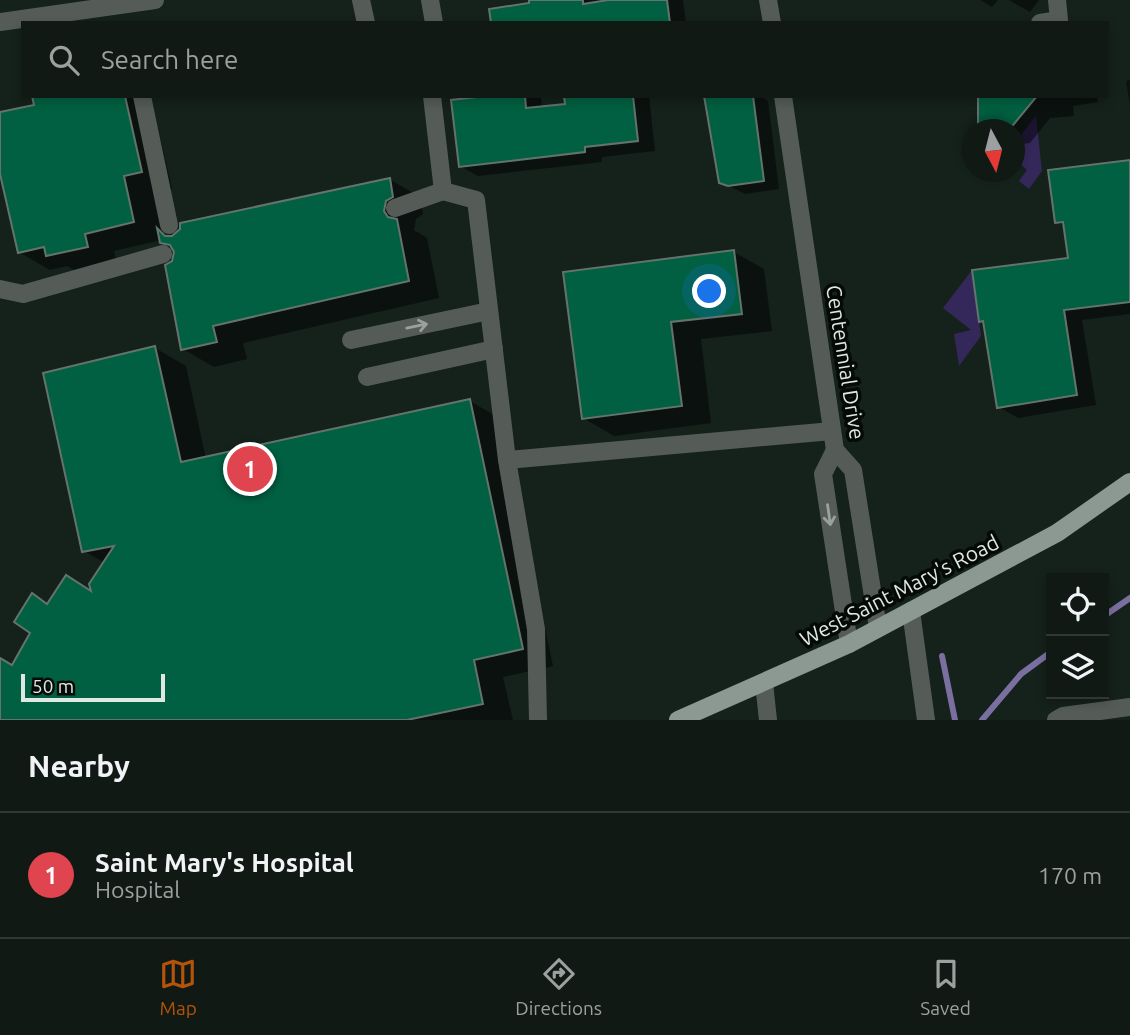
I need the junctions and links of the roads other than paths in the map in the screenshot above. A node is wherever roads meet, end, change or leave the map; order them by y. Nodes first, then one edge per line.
1 (155, 0) edge
2 (362, 0) edge
3 (430, 0) edge
4 (768, 0) edge
5 (1057, 0) edge
6 (124, 4) junction
7 (127, 21) edge
8 (366, 21) edge
9 (434, 21) edge
10 (772, 21) edge
11 (1053, 21) edge
12 (0, 22) edge
13 (142, 98) edge
14 (432, 98) edge
15 (783, 98) edge
16 (443, 191) junction
17 (395, 208) dead end
18 (169, 225) dead end
19 (163, 254) dead end
20 (0, 289) edge
21 (489, 311) junction
22 (351, 340) dead end
23 (494, 349) junction
24 (367, 377) dead end
25 (832, 431) junction
26 (835, 450) junction
27 (507, 460) junction
28 (1130, 482) edge
29 (911, 611) junction
30 (878, 628) junction
31 (849, 644) junction
32 (764, 683) junction
33 (1130, 707) edge
34 (538, 720) edge
35 (678, 720) edge
36 (768, 720) edge
37 (926, 720) edge
38 (1056, 720) edge

1 - 6 street
2 - 8 street
3 - 9 street
4 - 10 street
5 - 11 street
6 - 7 street
6 - 12 street
13 - 18 street
14 - 16 street
15 - 25 street, Centennial Drive
16 - 17 street
16 - 21 street
19 - 20 street
22 -> 21 street
21 - 23 street
23 - 24 street
23 - 27 street
25 - 26 street, Centennial Drive
25 - 27 street
26 - 30 street, Centennial Drive
26 -> 31 street
27 - 34 street
28 - 29 main road, West Saint Mary's Road
29 - 30 main road, West Saint Mary's Road
29 - 37 street
30 - 31 main road, West Saint Mary's Road
31 - 32 main road, West Saint Mary's Road
32 - 35 main road, West Saint Mary's Road
32 - 36 street
33 - 38 street

